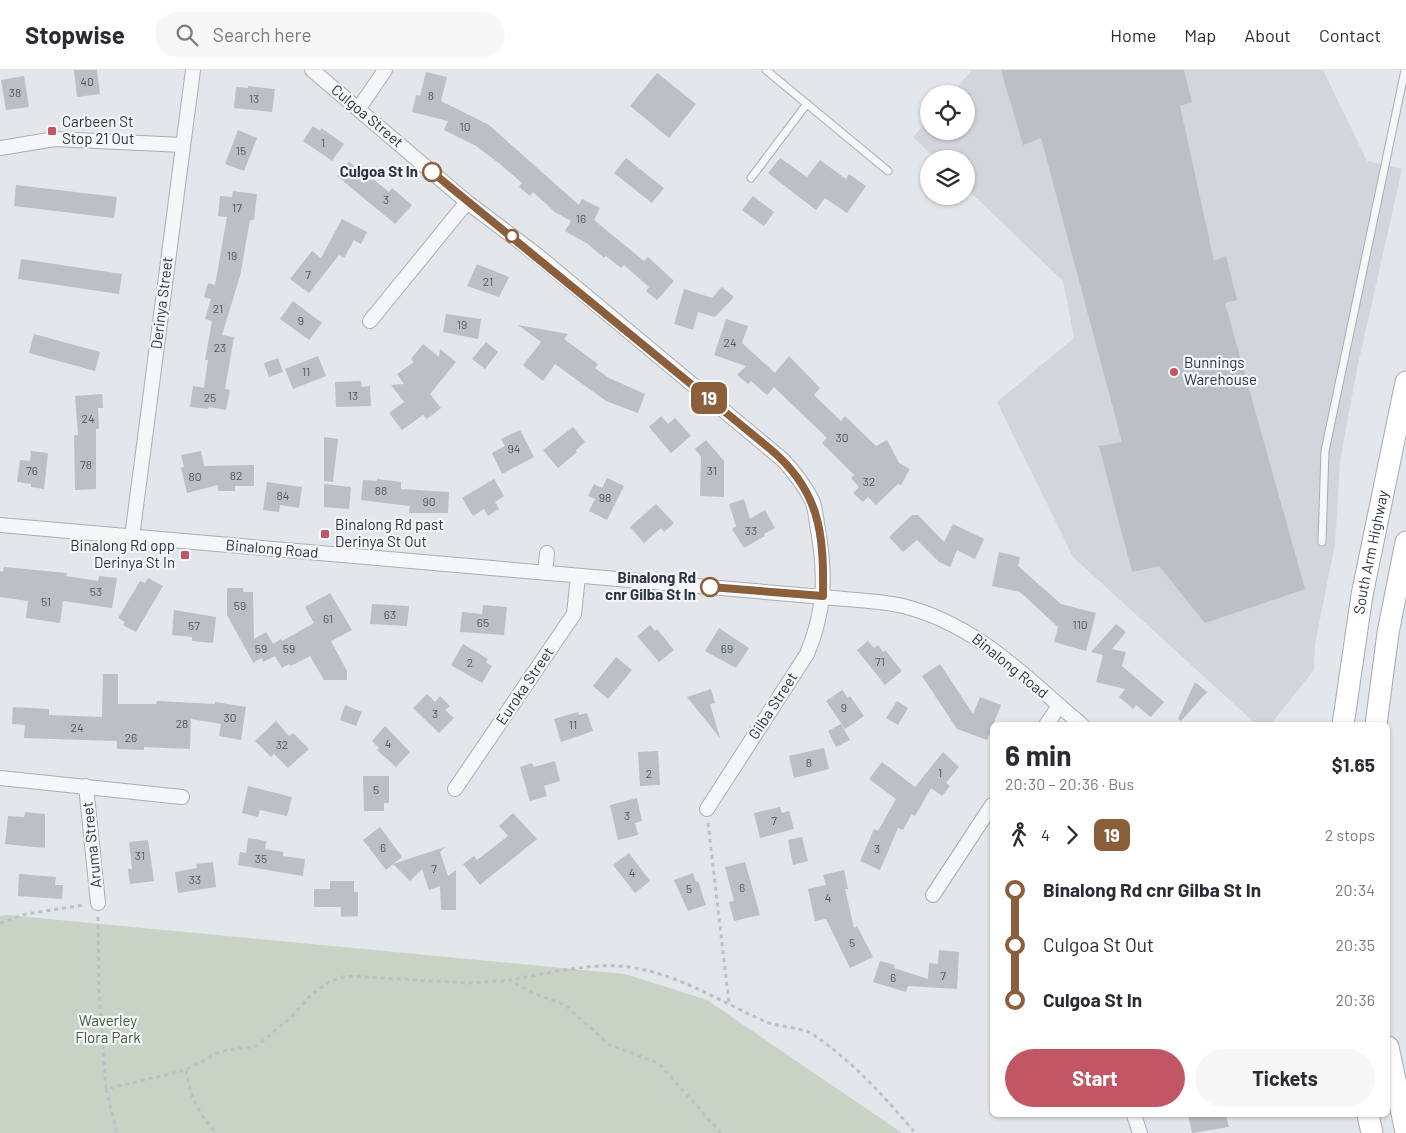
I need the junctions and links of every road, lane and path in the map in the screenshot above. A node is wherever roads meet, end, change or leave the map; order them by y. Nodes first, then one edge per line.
1 (193, 70) edge
2 (312, 70) edge
3 (385, 70) edge
4 (766, 70) edge
5 (1405, 70) edge
6 (806, 105) junction
7 (359, 108) junction
8 (183, 145) junction
9 (0, 148) edge
10 (888, 171) dead end
11 (751, 178) dead end
12 (467, 202) junction
13 (370, 320) dead end
14 (1406, 382) edge
15 (0, 525) edge
16 (132, 537) junction
17 (1322, 542) dead end
18 (1406, 542) edge
19 (547, 553) dead end
20 (545, 573) junction
21 (578, 576) junction
22 (823, 596) junction
23 (1059, 706) junction
24 (1048, 722) edge
25 (1078, 722) edge
26 (1343, 722) edge
27 (1376, 722) edge
28 (0, 778) edge
29 (86, 786) junction
30 (455, 789) dead end
31 (182, 797) dead end
32 (990, 808) edge
33 (706, 810) joint
34 (933, 895) dead end
35 (98, 903) junction
36 (0, 923) edge
37 (510, 980) junction
38 (729, 1003) junction
39 (1390, 1056) edge
40 (186, 1070) junction
41 (106, 1089) junction
42 (1135, 1117) edge
43 (1368, 1117) edge
44 (1406, 1132) edge
45 (116, 1133) edge
46 (216, 1133) edge
47 (720, 1133) edge
48 (915, 1133) edge
49 (1140, 1133) edge
50 (1372, 1133) edge

1 - 8 street, Derinya Street
2 - 7 street, Culgoa Street
3 - 7 street
4 - 6 lane
5 - 17 lane
6 - 10 lane
6 - 11 lane
7 - 12 street, Culgoa Street
8 - 9 street
8 - 16 street, Derinya Street
12 - 13 street
12 - 22 street, Culgoa Street
14 - 26 main road, South Arm Highway
15 - 16 street, Binalong Road
16 - 20 street, Binalong Road
18 - 27 main road
19 - 20 street
20 - 21 street, Binalong Road
21 - 22 street, Binalong Road
21 - 30 street, Euroka Street
22 - 23 street, Binalong Road
22 - 33 street, Gilba Street
23 - 24 street
23 - 25 street, Binalong Road
28 - 29 street, Aruma Street
29 - 31 street, Aruma Street
29 - 35 street, Aruma Street
32 - 34 street
33 - 38 path
35 - 36 path
35 - 41 path
37 - 38 path
37 - 40 path
37 - 47 path
38 - 48 path
39 - 44 main road
40 - 41 path
40 - 46 path
41 - 45 path
42 - 49 street
43 - 50 main road

